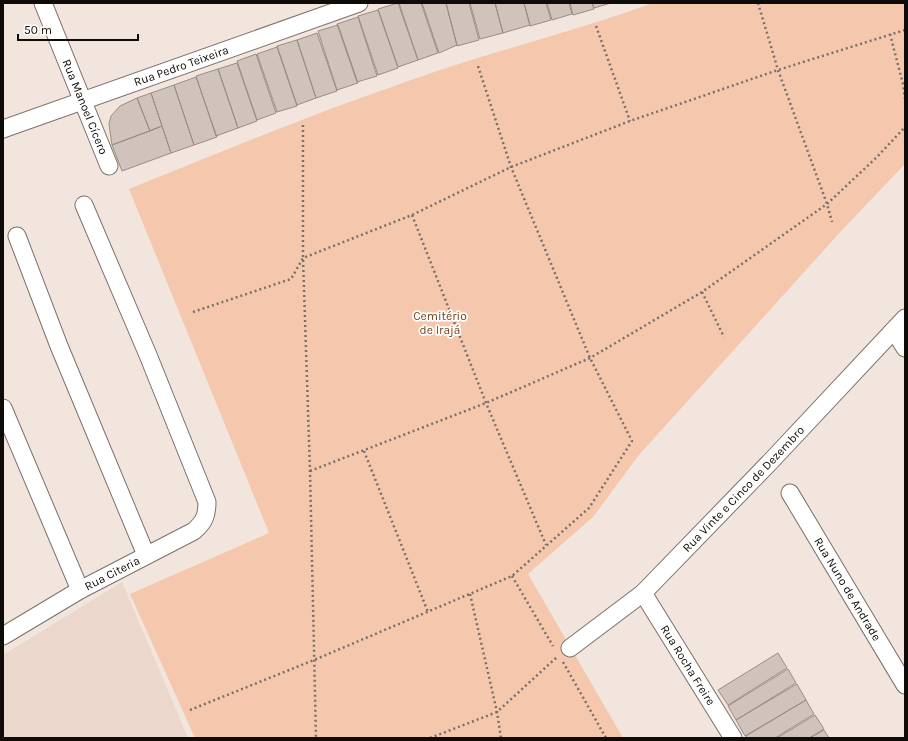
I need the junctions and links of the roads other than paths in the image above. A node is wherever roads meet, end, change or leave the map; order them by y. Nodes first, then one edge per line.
1 (44, 3) edge
2 (359, 3) edge
3 (81, 100) junction
4 (3, 129) edge
5 (109, 166) dead end
6 (84, 205) dead end
7 (17, 236) dead end
8 (899, 324) edge
9 (905, 348) edge
10 (3, 408) edge
11 (790, 493) dead end
12 (146, 555) junction
13 (80, 590) junction
14 (644, 593) junction
15 (3, 636) edge
16 (570, 648) road end
17 (905, 685) edge
18 (733, 738) edge

1 - 3 street, Rua Manoel Cícero
2 - 3 street, Rua Pedro Teixeira
3 - 4 street, Rua Pedro Teixeira
3 - 5 street, Rua Manoel Cícero
6 - 12 street, Rua Citeria
7 - 12 street
8 - 9 street
8 - 14 street, Rua Vinte e Cinco de Dezembro
10 - 13 street
11 - 17 street, Rua Nuno de Andrade
12 - 13 street, Rua Citeria
13 - 15 street, Rua Citeria
14 - 16 street, Rua Vinte e Cinco de Dezembro
14 - 18 street, Rua Rocha Freire

